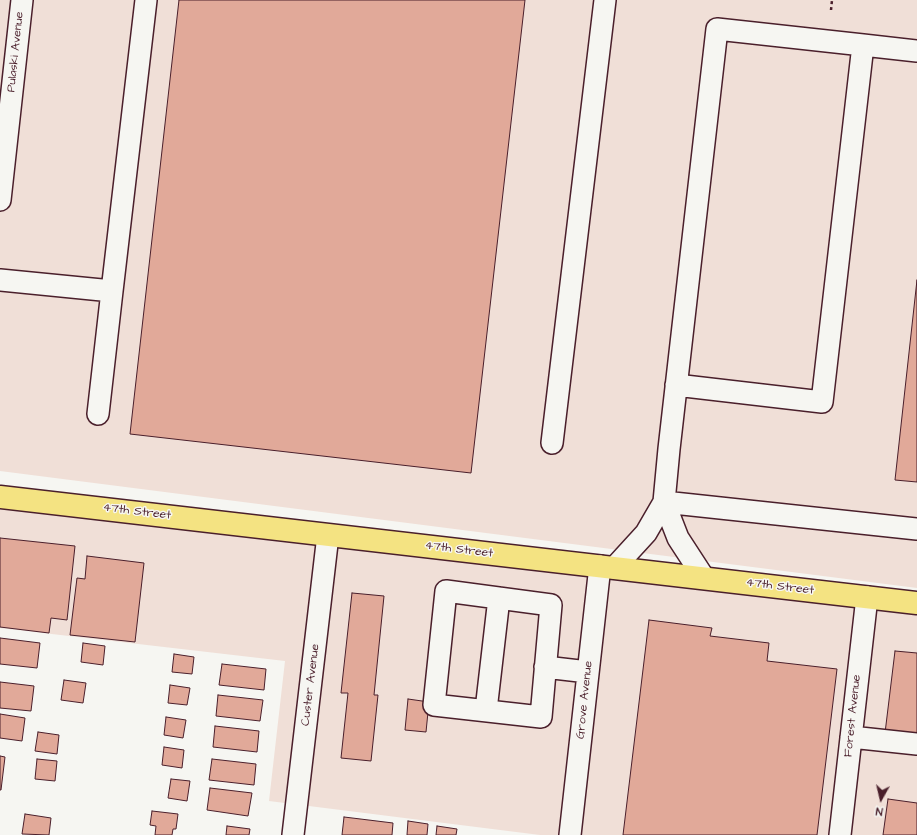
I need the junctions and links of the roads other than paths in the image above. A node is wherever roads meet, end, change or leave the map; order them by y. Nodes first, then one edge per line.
1 (22, 0) edge
2 (146, 0) edge
3 (605, 0) edge
4 (863, 45) junction
5 (917, 52) edge
6 (0, 200) edge
7 (0, 280) edge
8 (112, 291) junction
9 (676, 385) junction
10 (98, 414) dead end
11 (552, 443) dead end
12 (0, 497) edge
13 (664, 502) junction
14 (917, 529) edge
15 (328, 535) junction
16 (607, 567) junction
17 (704, 578) junction
18 (867, 597) junction
19 (499, 598) junction
20 (917, 602) edge
21 (545, 667) junction
22 (588, 672) junction
23 (486, 710) junction
24 (851, 737) junction
25 (917, 744) edge
26 (293, 835) edge
27 (570, 835) edge
28 (840, 835) edge

1 - 6 street, Pulaski Avenue
2 - 8 street
3 - 11 street
4 - 5 street
4 - 9 street
4 - 9 street
7 - 8 street
8 - 10 street
9 - 13 street
12 - 15 main road, 47th Street
13 - 14 street
13 - 16 street
13 - 17 street
15 - 16 main road, 47th Street
15 - 26 street, Custer Avenue
16 - 17 main road, 47th Street
16 - 22 street, Grove Avenue
17 - 18 main road, 47th Street
18 - 20 main road, 47th Street
18 - 24 street, Forest Avenue
19 - 21 street
19 - 23 street
19 - 23 street
21 - 22 street
21 - 23 street
22 - 27 street, Grove Avenue
24 - 25 street
24 - 28 street, Forest Avenue

